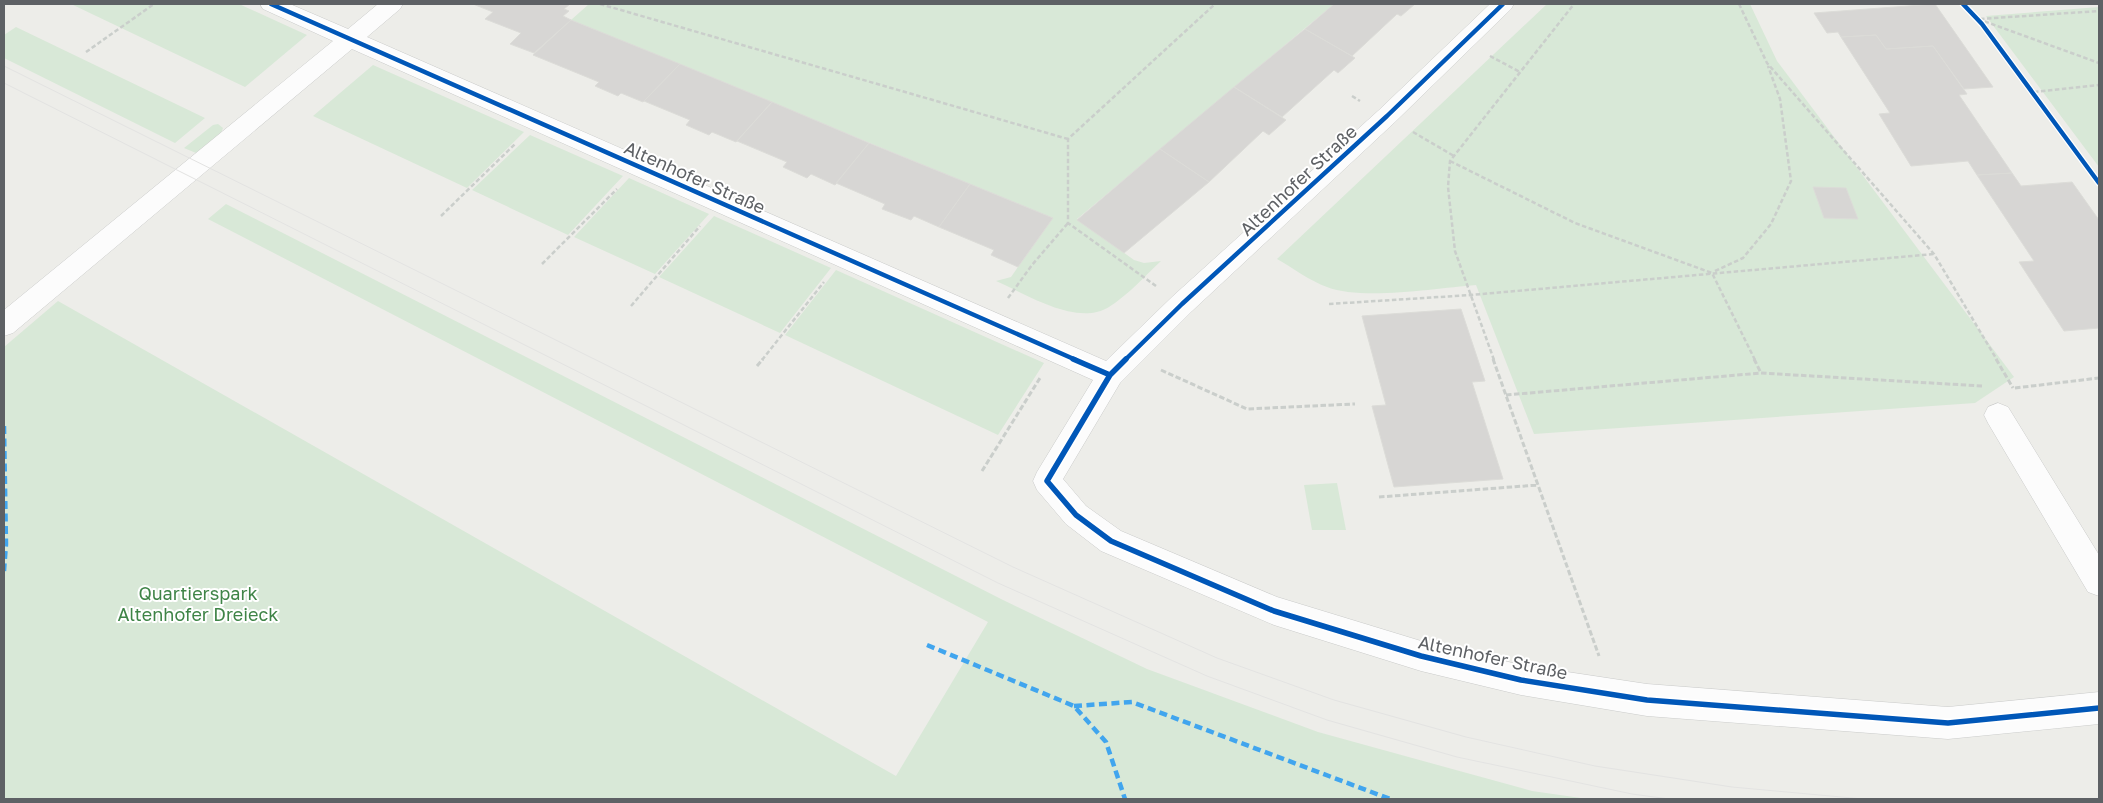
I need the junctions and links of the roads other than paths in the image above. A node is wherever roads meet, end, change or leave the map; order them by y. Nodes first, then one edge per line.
1 (270, 4) edge
2 (392, 4) edge
3 (1503, 4) edge
4 (349, 39) junction
5 (4, 326) edge
6 (1110, 375) junction
7 (1998, 415) road end
8 (2099, 582) edge
9 (2099, 708) edge

1 - 4 street, Altenhofer Straße
2 - 4 street
3 - 6 street, Altenhofer Straße
4 - 5 street
4 - 6 street, Altenhofer Straße
6 - 9 street, Altenhofer Straße
7 - 8 street

